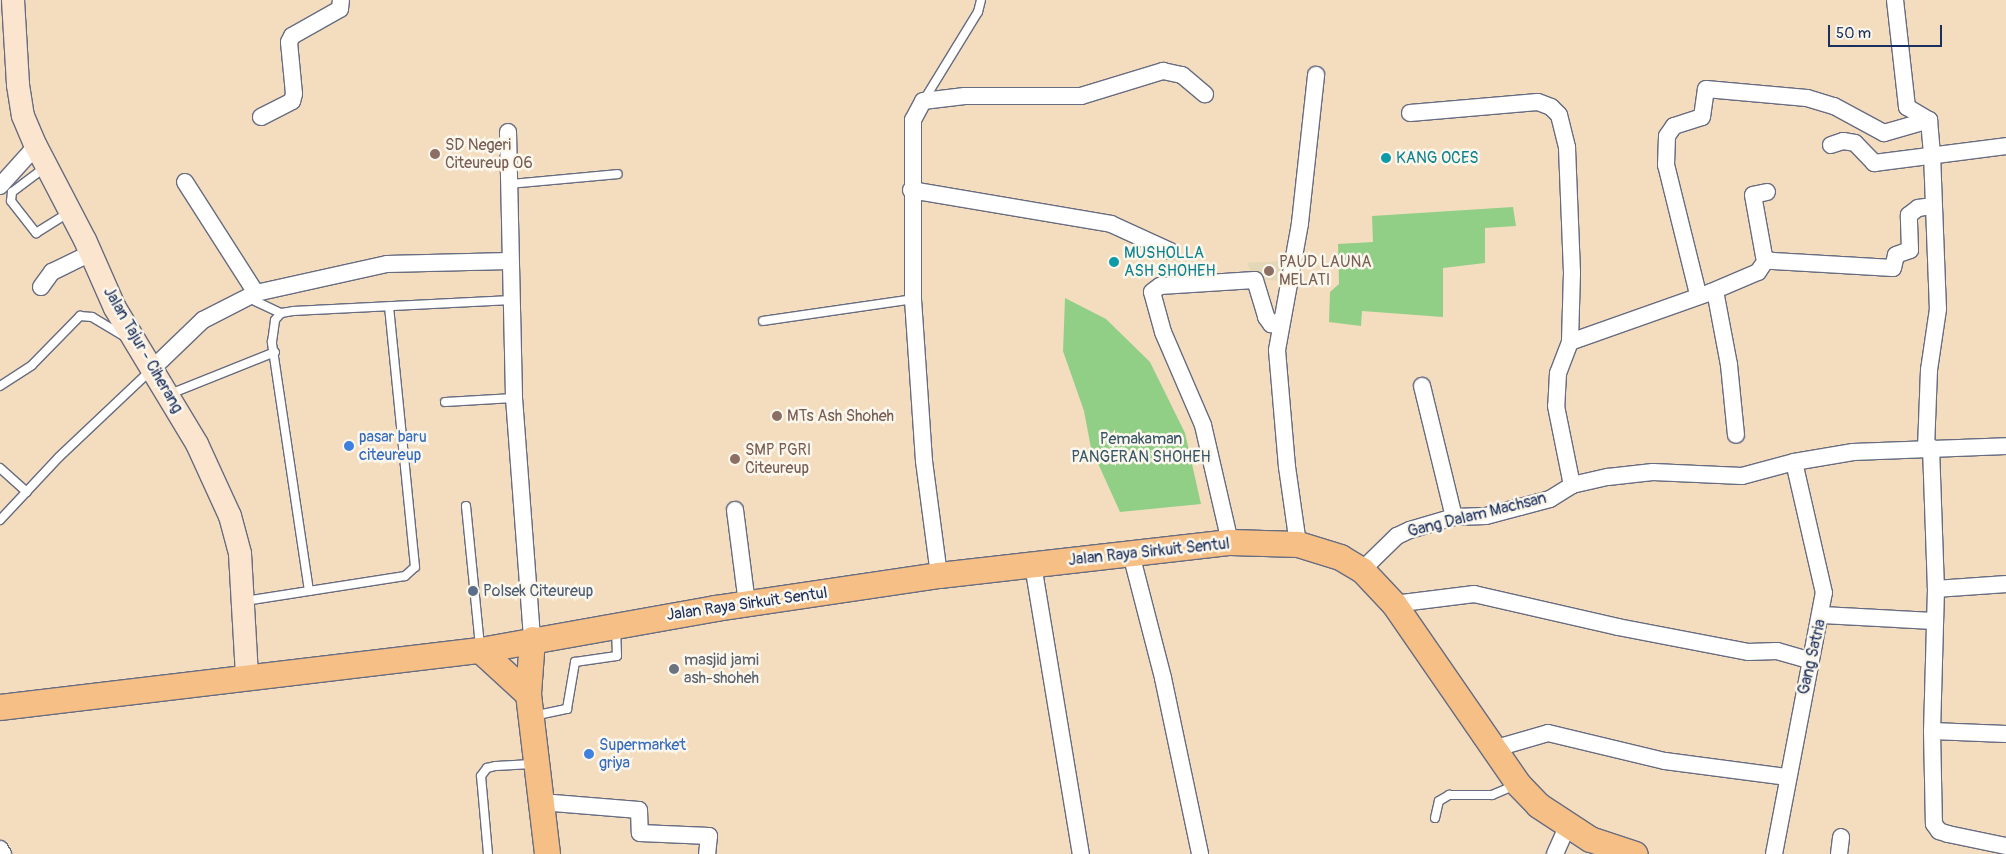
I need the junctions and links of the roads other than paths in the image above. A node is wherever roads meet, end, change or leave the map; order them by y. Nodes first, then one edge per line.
1 (13, 0) edge
2 (341, 0) edge
3 (981, 0) edge
4 (1894, 0) edge
5 (1316, 74) dead end
6 (1205, 94) dead end
7 (923, 101) junction
8 (1410, 113) dead end
9 (261, 117) dead end
10 (1930, 120) junction
11 (508, 132) dead end
12 (1831, 145) dead end
13 (36, 146) junction
14 (2006, 146) edge
15 (1932, 154) junction
16 (46, 167) junction
17 (618, 174) dead end
18 (185, 182) dead end
19 (510, 184) junction
20 (0, 186) edge
21 (911, 190) junction
22 (1767, 192) dead end
23 (1933, 206) junction
24 (69, 211) junction
25 (1170, 251) dead end
26 (91, 253) junction
27 (1766, 260) junction
28 (510, 265) junction
29 (41, 287) dead end
30 (1704, 293) junction
31 (256, 297) junction
32 (912, 299) junction
33 (512, 300) junction
34 (389, 306) junction
35 (281, 313) junction
36 (763, 321) dead end
37 (1280, 321) junction
38 (134, 340) junction
39 (1570, 342) junction
40 (274, 352) junction
41 (153, 371) junction
42 (0, 386) edge
43 (1422, 386) dead end
44 (169, 394) junction
45 (514, 398) junction
46 (445, 402) dead end
47 (1736, 435) dead end
48 (2006, 446) edge
49 (1928, 448) junction
50 (1794, 462) junction
51 (0, 468) edge
52 (1572, 485) junction
53 (27, 492) junction
54 (466, 506) dead end
55 (735, 510) dead end
56 (1454, 518) junction
57 (0, 520) edge
58 (1230, 542) junction
59 (1298, 544) junction
60 (1131, 554) junction
61 (1033, 565) junction
62 (1362, 570) junction
63 (939, 575) junction
64 (2006, 584) edge
65 (1936, 589) junction
66 (310, 591) junction
67 (244, 602) junction
68 (747, 604) junction
69 (1394, 604) junction
70 (1822, 615) junction
71 (1934, 621) junction
72 (616, 624) junction
73 (532, 639) junction
74 (480, 650) junction
75 (1810, 661) junction
76 (247, 676) junction
77 (530, 705) junction
78 (0, 707) edge
79 (1932, 731) junction
80 (2006, 734) edge
81 (1493, 749) junction
82 (537, 764) junction
83 (1786, 777) junction
84 (1518, 784) junction
85 (541, 802) junction
86 (1435, 818) dead end
87 (1567, 826) junction
88 (1841, 837) dead end
89 (2006, 846) edge
90 (0, 850) edge
91 (3, 854) edge
92 (488, 854) edge
93 (547, 854) edge
94 (707, 854) edge
95 (1081, 854) edge
96 (1200, 854) edge
97 (1555, 854) edge
98 (1635, 854) edge
99 (1774, 854) edge
100 (1838, 854) edge

1 - 13 main road, Jalan Tajur - Ciherang
2 - 9 street
3 - 7 lane
4 - 10 street
5 - 37 street
6 - 7 street
7 - 21 street
8 - 39 street
10 - 15 street
10 - 30 street
11 - 19 street
12 - 15 street
13 - 16 main road, Jalan Tajur - Ciherang
13 - 20 street
14 - 15 street
15 - 23 street
16 - 24 main road, Jalan Tajur - Ciherang
16 - 24 lane
17 - 19 lane
18 - 31 street
19 - 28 street
21 - 25 street
21 - 32 street
22 - 27 street
23 - 27 street
23 - 49 street
24 - 26 main road, Jalan Tajur - Ciherang
26 - 29 street
26 - 38 main road, Jalan Tajur - Ciherang
27 - 30 street
28 - 31 street
28 - 33 street
30 - 39 street
30 - 47 street
31 - 35 lane
31 - 41 street
32 - 36 lane
32 - 63 street
33 - 34 lane
33 - 45 street
34 - 35 lane
34 - 66 lane
35 - 40 lane
37 - 58 street
37 - 59 street
38 - 41 main road, Jalan Tajur - Ciherang
38 - 42 lane
39 - 52 street
40 - 44 lane
40 - 66 lane
41 - 44 main road, Jalan Tajur - Ciherang
41 - 53 lane
43 - 56 street
44 - 67 main road, Jalan Tajur - Ciherang
45 - 46 lane
45 - 73 street
48 - 49 street
49 - 50 street
49 - 65 street
50 - 52 street
50 - 70 street, Gang Satria
51 - 53 lane
52 - 56 street, Gang Dalam Machsan
53 - 57 lane
54 - 74 lane
55 - 68 street
56 - 62 street, Gang Dalam Machsan
58 - 59 main road, Jalan Raya Sirkuit Sentul
58 - 60 main road, Jalan Raya Sirkuit Sentul
59 - 62 main road, Jalan Raya Sirkuit Sentul
60 - 61 main road, Jalan Raya Sirkuit Sentul
60 - 96 street
61 - 63 main road, Jalan Raya Sirkuit Sentul
61 - 95 street
62 - 69 main road, Jalan Raya Sirkuit Sentul
63 - 68 main road, Jalan Raya Sirkuit Sentul
64 - 65 street
65 - 71 street
66 - 67 lane
67 - 76 main road, Jalan Tajur - Ciherang
68 - 72 main road, Jalan Raya Sirkuit Sentul
69 - 75 street
69 - 81 main road, Jalan Raya Sirkuit Sentul
70 - 71 street
70 - 75 street, Gang Satria
71 - 79 street
72 - 73 main road, Jalan Raya Sirkuit Sentul
72 - 77 lane
73 - 74 main road, Jalan Raya Sirkuit Sentul
73 - 77 main road
74 - 76 main road, Jalan Raya Sirkuit Sentul
74 - 77 main road
75 - 83 street, Gang Satria
76 - 78 main road, Jalan Raya Sirkuit Sentul
77 - 82 main road
79 - 80 street
79 - 89 street
81 - 83 street
81 - 84 main road, Jalan Raya Sirkuit Sentul
82 - 85 main road
82 - 92 lane
83 - 99 street, Gang Satria
84 - 86 lane
84 - 87 main road, Jalan Raya Sirkuit Sentul
85 - 93 main road
85 - 94 street
87 - 97 street
87 - 98 main road, Jalan Raya Sirkuit Sentul
88 - 100 street
90 - 91 street

